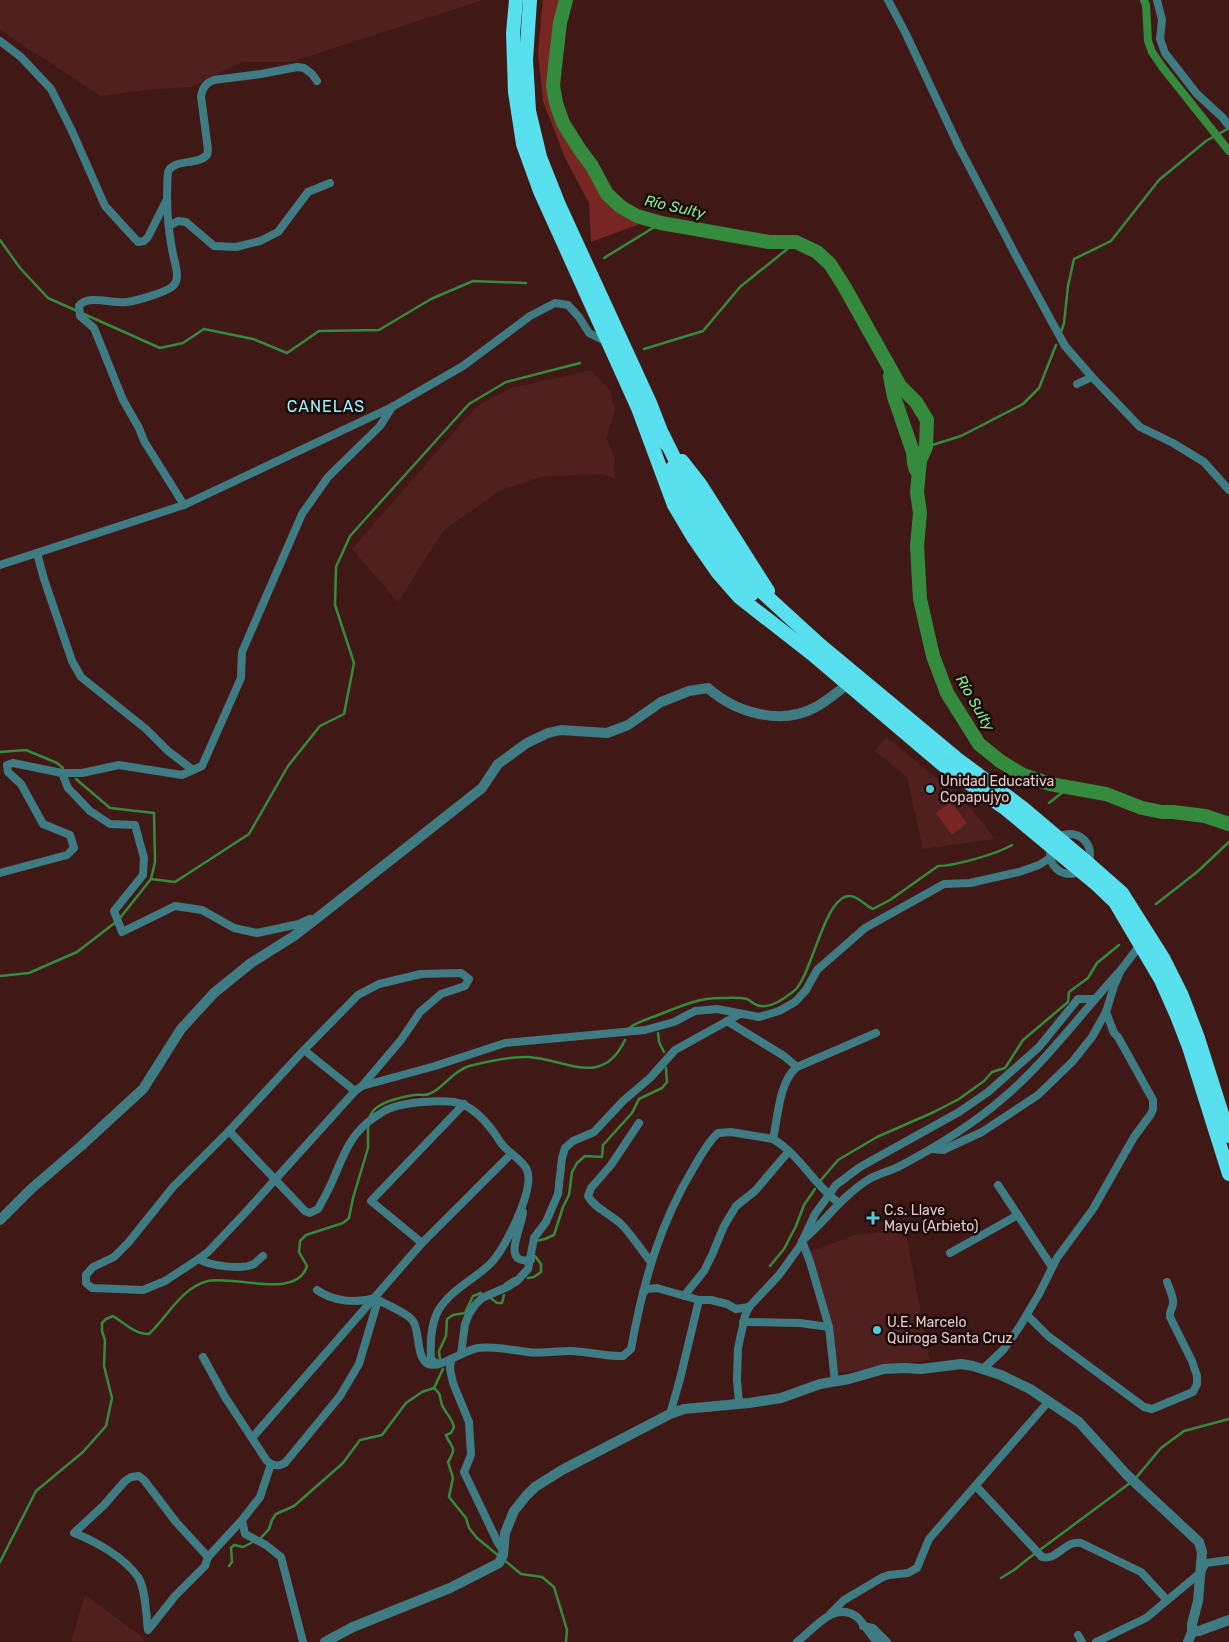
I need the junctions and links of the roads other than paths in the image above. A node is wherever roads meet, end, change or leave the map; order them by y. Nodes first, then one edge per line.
1 (516, 0) edge
2 (530, 0) edge
3 (888, 0) edge
4 (1157, 0) edge
5 (0, 41) edge
6 (317, 81) dead end
7 (1229, 126) edge
8 (330, 183) dead end
9 (166, 201) junction
10 (169, 226) junction
11 (608, 342) junction
12 (1092, 377) junction
13 (1077, 384) dead end
14 (392, 407) junction
15 (1229, 490) edge
16 (184, 505) junction
17 (37, 553) junction
18 (0, 565) edge
19 (847, 685) junction
20 (193, 770) junction
21 (62, 774) junction
22 (1038, 828) junction
23 (1057, 844) junction
24 (1082, 864) junction
25 (0, 873) edge
26 (1100, 880) junction
27 (322, 915) junction
28 (1140, 945) junction
29 (1121, 970) junction
30 (1093, 1000) junction
31 (1106, 1012) junction
32 (740, 1014) junction
33 (727, 1021) junction
34 (876, 1033) dead end
35 (304, 1050) junction
36 (797, 1067) junction
37 (362, 1086) junction
38 (355, 1091) junction
39 (464, 1104) junction
40 (638, 1123) dead end
41 (229, 1131) junction
42 (1229, 1136) edge
43 (773, 1139) junction
44 (931, 1149) junction
45 (789, 1151) junction
46 (511, 1154) junction
47 (1229, 1174) edge
48 (276, 1178) junction
49 (998, 1185) dead end
50 (828, 1195) junction
51 (524, 1200) junction
52 (838, 1203) junction
53 (1018, 1215) junction
54 (0, 1220) edge
55 (802, 1241) junction
56 (422, 1243) junction
57 (950, 1253) dead end
58 (263, 1256) dead end
59 (199, 1258) junction
60 (531, 1260) junction
61 (651, 1262) junction
62 (1052, 1267) junction
63 (1166, 1282) dead end
64 (317, 1290) dead end
65 (643, 1293) junction
66 (684, 1296) junction
67 (376, 1299) junction
68 (699, 1300) junction
69 (749, 1307) junction
70 (1026, 1315) junction
71 (743, 1322) junction
72 (829, 1327) junction
73 (461, 1354) junction
74 (203, 1357) dead end
75 (451, 1359) junction
76 (437, 1364) junction
77 (983, 1369) junction
78 (835, 1382) junction
79 (1049, 1401) junction
80 (739, 1404) junction
81 (670, 1414) junction
82 (252, 1438) junction
83 (271, 1464) junction
84 (976, 1486) junction
85 (242, 1520) junction
86 (504, 1552) junction
87 (208, 1556) junction
88 (1229, 1560) edge
89 (1200, 1573) junction
90 (1166, 1599) junction
91 (830, 1614) junction
92 (1229, 1620) edge
93 (863, 1626) junction
94 (1192, 1632) junction
95 (302, 1642) edge
96 (326, 1642) edge
97 (797, 1642) edge
98 (801, 1642) edge
99 (806, 1642) edge
100 (877, 1642) edge
101 (887, 1642) edge
102 (1096, 1642) edge
103 (1188, 1642) edge

1 - 11 highway
2 - 22 highway
3 - 12 street
4 - 7 street
5 - 9 street
6 - 9 street
8 - 10 street
9 - 10 street
10 - 16 street
11 - 14 street
11 - 19 highway
12 - 13 street
12 - 15 street
14 - 16 street
14 - 20 street
16 - 17 street
17 - 18 street
17 - 20 street
19 - 22 highway
19 - 27 street
20 - 21 street
21 - 25 street
21 - 27 street
22 - 23 highway
22 - 23 highway
23 - 24 highway
23 - 24 street
23 - 32 street
24 - 26 highway
24 - 26 highway
26 - 28 highway
26 - 42 highway
27 - 54 street
28 - 29 street
28 - 47 highway
29 - 30 street
29 - 31 street
30 - 44 street
30 - 50 street
31 - 44 street
31 - 62 street
32 - 33 street
32 - 37 street
33 - 36 street
33 - 60 street
34 - 36 street
35 - 37 street
35 - 38 street
35 - 41 street
36 - 43 street
37 - 38 street
38 - 48 street
39 - 46 street
39 - 48 street
39 - 56 street
40 - 61 street
41 - 48 street
41 - 59 street
43 - 45 street
43 - 61 street
44 - 52 street
45 - 50 street
45 - 66 street
46 - 51 street
46 - 56 street
48 - 59 street
49 - 53 street
50 - 52 street
50 - 55 street
51 - 60 street
51 - 76 street
52 - 55 street
53 - 57 street
53 - 62 street
55 - 69 street
55 - 72 street
56 - 67 street
58 - 59 street
60 - 73 street
61 - 65 street
62 - 70 street
63 - 70 street
64 - 67 street
65 - 66 street
65 - 73 street
66 - 68 street
67 - 76 street
67 - 82 street
67 - 83 street
68 - 69 street
68 - 81 street
69 - 71 street
70 - 77 street
71 - 72 street
71 - 80 street
72 - 78 street
73 - 75 street
74 - 82 street
75 - 76 street
75 - 86 street
77 - 78 street
77 - 79 street
78 - 80 street
79 - 84 street
79 - 89 street
80 - 81 street
81 - 86 street
82 - 83 street
83 - 85 street
84 - 90 street
84 - 91 street
85 - 87 street
85 - 95 street
86 - 96 street
87 - 87 street
88 - 89 street
89 - 90 street
89 - 94 street
90 - 102 street
91 - 93 street
91 - 97 street
92 - 94 street
93 - 100 street
93 - 101 street
94 - 103 street
98 - 99 street

